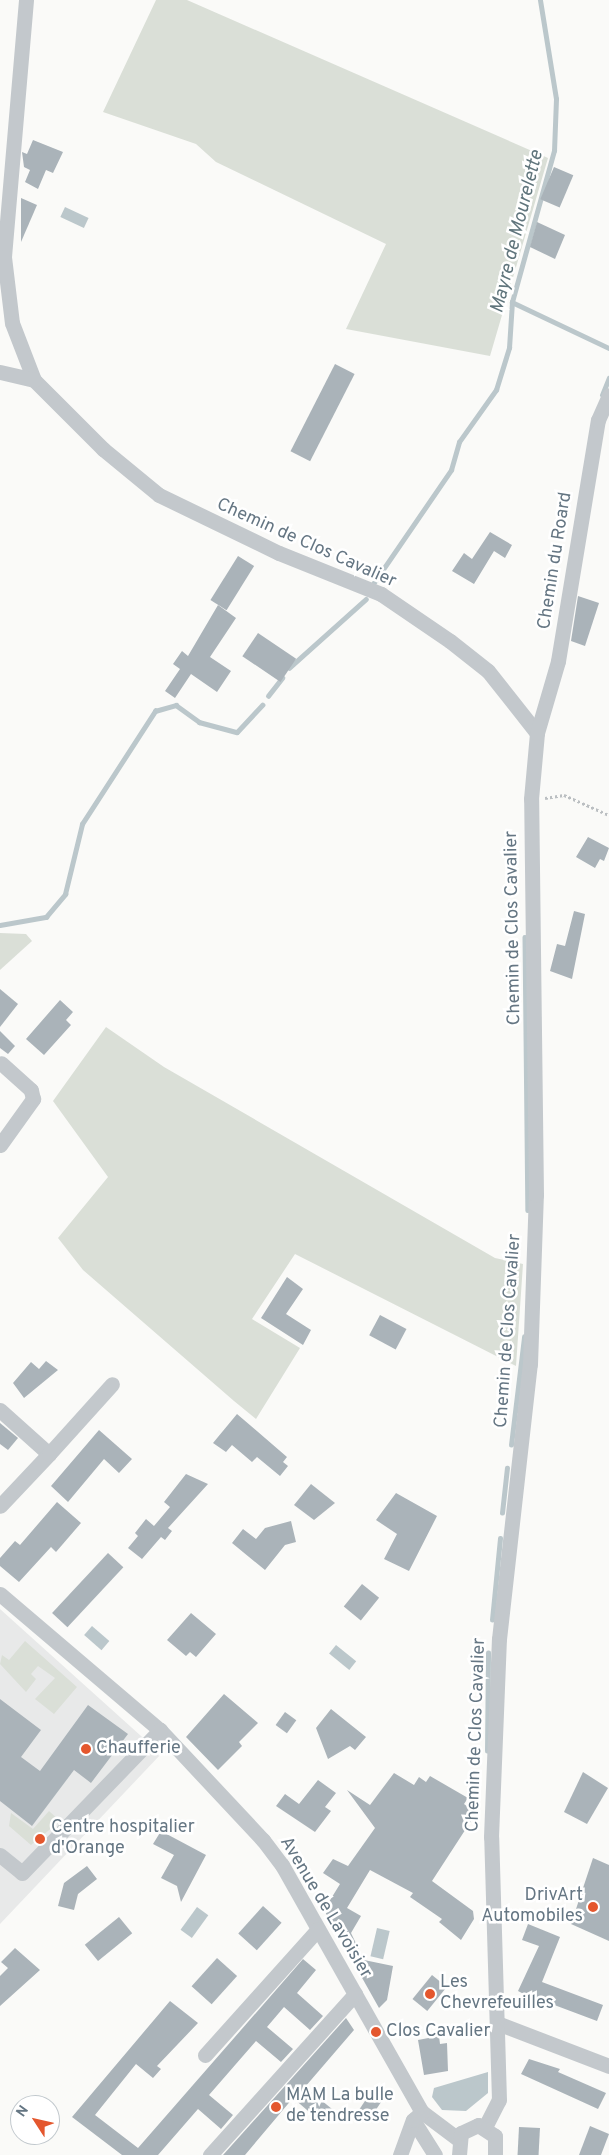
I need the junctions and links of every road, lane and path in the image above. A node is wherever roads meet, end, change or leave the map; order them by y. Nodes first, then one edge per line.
1 (26, 0) edge
2 (0, 372) edge
3 (34, 380) junction
4 (609, 396) edge
5 (537, 734) junction
6 (531, 799) junction
7 (609, 815) edge
8 (1, 1062) dead end
9 (0, 1145) edge
10 (112, 1384) dead end
11 (0, 1410) edge
12 (49, 1454) junction
13 (0, 1506) edge
14 (0, 1594) edge
15 (160, 1730) junction
16 (0, 1855) edge
17 (318, 1929) junction
18 (355, 1994) junction
19 (497, 2023) junction
20 (205, 2055) dead end
21 (609, 2066) edge
22 (418, 2116) junction
23 (485, 2127) junction
24 (458, 2139) junction
25 (210, 2155) edge
26 (400, 2155) edge
27 (435, 2155) edge
28 (459, 2155) edge
29 (494, 2155) edge

1 - 3 street, Chemin de Clos Cavalier
2 - 3 street
3 - 5 street, Chemin de Clos Cavalier
4 - 5 street, Chemin du Roard
5 - 6 street, Chemin de Clos Cavalier
6 - 7 path
6 - 19 street, Chemin de Clos Cavalier
8 - 9 street
10 - 12 street
11 - 12 street
12 - 13 street
14 - 15 street, Avenue de Lavoisier
15 - 16 street
15 - 17 street, Avenue de Lavoisier
17 - 18 street, Avenue de Lavoisier
17 - 20 street
18 - 22 street, Avenue de Lavoisier
18 - 25 street
19 - 21 street
19 - 23 street, Chemin de Clos Cavalier
22 - 24 street, Avenue de Lavoisier
22 - 26 street
22 - 27 street
23 - 24 street
23 - 29 street
24 - 28 street

